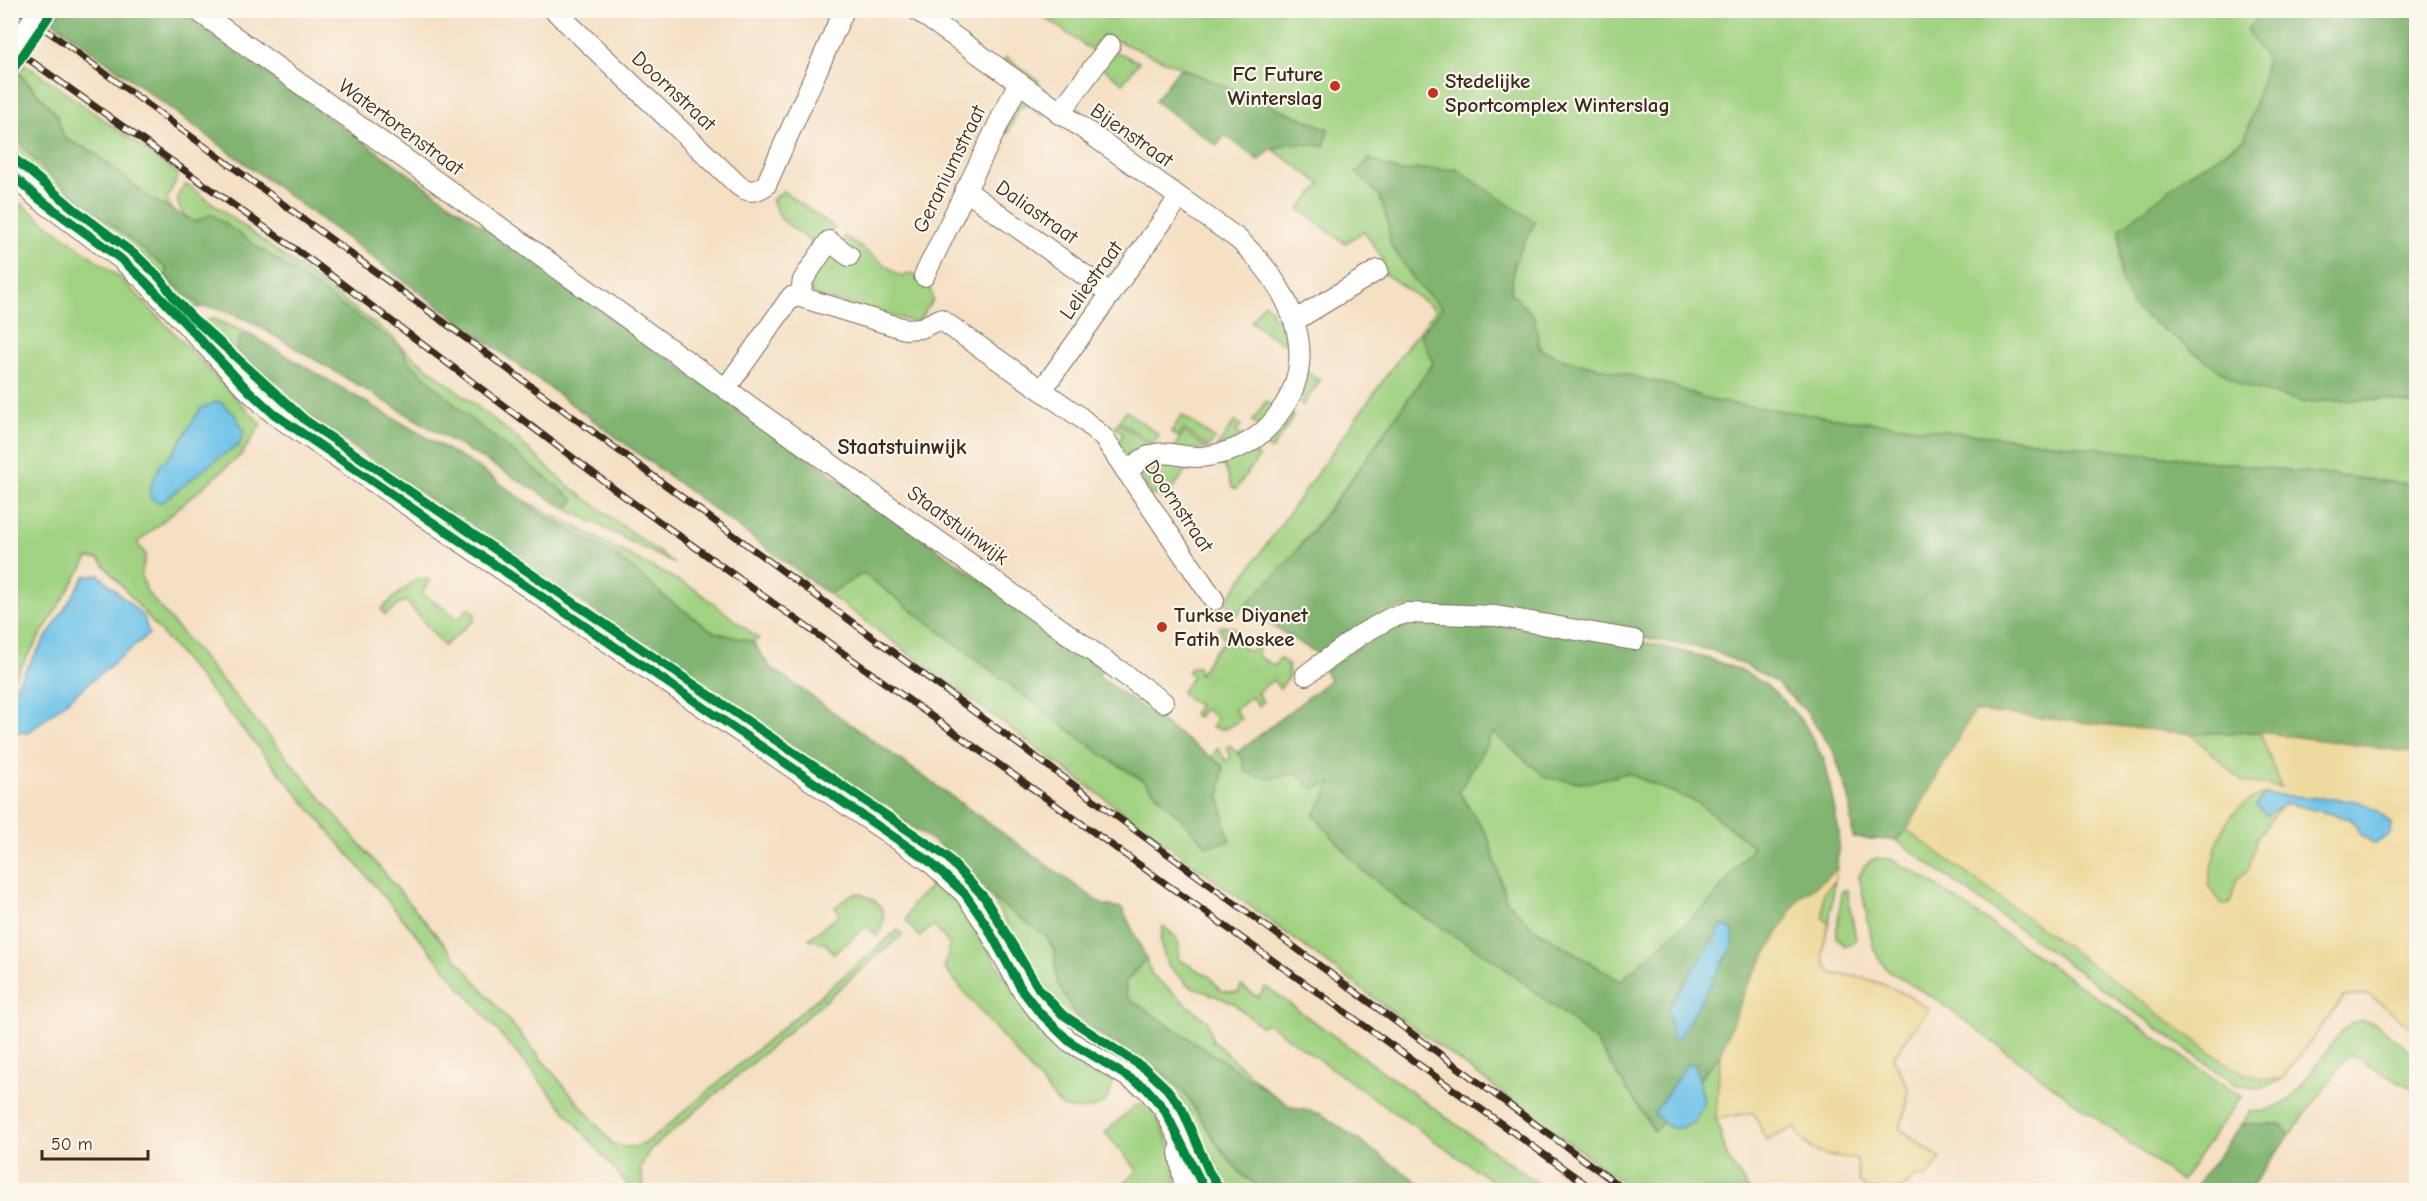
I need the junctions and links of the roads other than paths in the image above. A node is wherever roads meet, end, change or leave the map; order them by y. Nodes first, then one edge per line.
1 (39, 10) edge
2 (197, 10) edge
3 (554, 10) edge
4 (844, 10) edge
5 (917, 10) edge
6 (1110, 45) dead end
7 (10, 54) edge
8 (1018, 84) junction
9 (1059, 114) junction
10 (10, 173) edge
11 (10, 184) edge
12 (965, 190) junction
13 (38, 198) junction
14 (1179, 198) junction
15 (849, 256) dead end
16 (1378, 270) dead end
17 (924, 276) dead end
18 (577, 282) joint
19 (1111, 294) junction
20 (800, 297) junction
21 (1294, 321) junction
22 (726, 388) junction
23 (1041, 390) junction
24 (1126, 471) junction
25 (1214, 600) dead end
26 (1634, 640) dead end
27 (1306, 675) dead end
28 (1163, 702) dead end
29 (1176, 1131) junction
30 (1185, 1191) edge
31 (1204, 1191) edge

1 - 7 street, bridge
2 - 18 street, Watertorenstraat
3 - 4 street, Doornstraat
5 - 8 street, Bijenstraat
6 - 9 street
8 - 9 street, Bijenstraat
8 - 12 street, Geraniumstraat
9 - 14 street, Bijenstraat
10 - 13 street
11 - 13 street
12 - 17 street, Geraniumstraat
12 - 19 street, Daliastraat
13 - 29 street
14 - 19 street, Leliestraat
14 - 21 street, Bijenstraat
15 - 20 street
16 - 21 street
18 - 22 street, Staatstuinwijk
19 - 23 street, Leliestraat
20 - 22 street
20 - 23 street, Doornstraat
21 - 24 street, Bijenstraat
22 - 28 street, Staatstuinwijk
23 - 24 street, Doornstraat
24 - 25 street, Doornstraat
26 - 27 street
29 - 30 street
29 - 31 street

